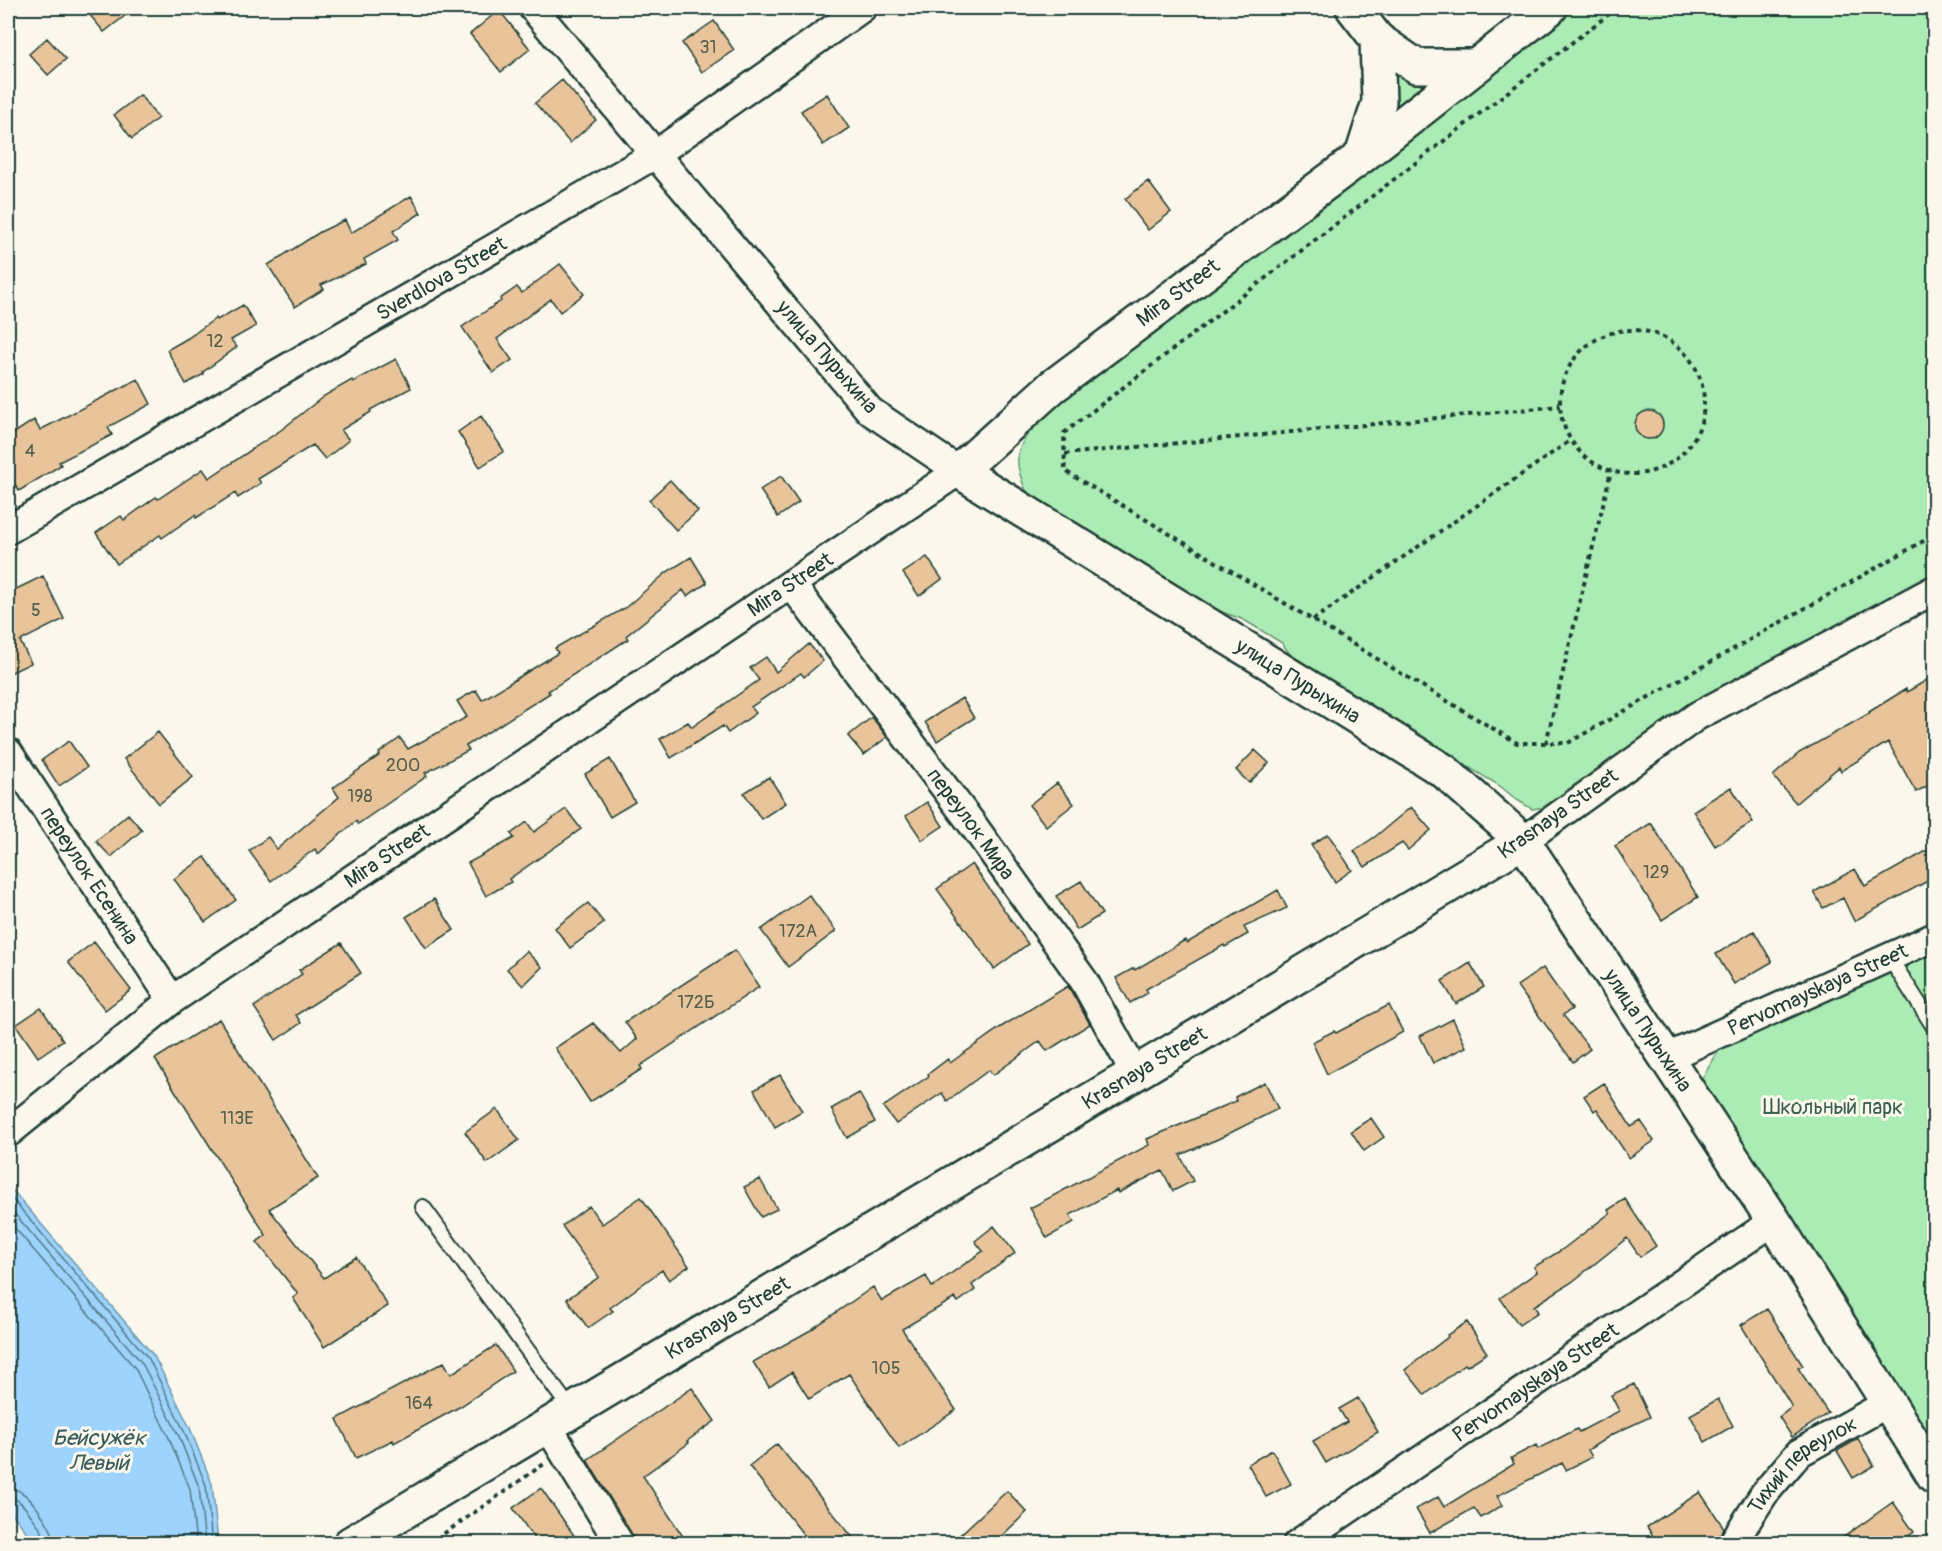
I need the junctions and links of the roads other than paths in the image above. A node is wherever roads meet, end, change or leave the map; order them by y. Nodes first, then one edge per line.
1 (532, 8) edge
2 (862, 8) edge
3 (1353, 8) edge
4 (1550, 8) edge
5 (1377, 39) junction
6 (1476, 66) junction
7 (656, 153) junction
8 (1362, 156) junction
9 (959, 471) junction
10 (8, 530) edge
11 (791, 584) junction
12 (1935, 590) edge
13 (8, 752) edge
14 (1523, 841) junction
15 (1935, 937) edge
16 (1889, 957) junction
17 (172, 1000) junction
18 (1935, 1027) edge
19 (1668, 1057) junction
20 (1135, 1073) junction
21 (8, 1132) edge
22 (423, 1207) dead end
23 (1774, 1221) junction
24 (1888, 1403) junction
25 (560, 1429) junction
26 (1935, 1476) edge
27 (350, 1544) edge
28 (620, 1544) edge
29 (1297, 1544) edge
30 (1732, 1544) edge

1 - 7 street, улица Пурыхина
2 - 7 street, Sverdlova Street
3 - 5 street
4 - 6 street, Mira Street
5 - 6 street
5 - 8 street
6 - 8 street, Mira Street
7 - 9 street, улица Пурыхина
7 - 10 street, Sverdlova Street
8 - 9 street, Mira Street
9 - 11 street, Mira Street
9 - 14 street, улица Пурыхина
11 - 17 street, Mira Street
11 - 20 street, переулок Мира
12 - 14 street, Krasnaya Street
13 - 17 street, переулок Есенина
14 - 19 street, улица Пурыхина
14 - 20 street, Krasnaya Street
15 - 16 street, Pervomayskaya Street
16 - 18 lane
16 - 19 street, Pervomayskaya Street
17 - 21 street, Mira Street
19 - 23 street, улица Пурыхина
20 - 25 street, Krasnaya Street
22 - 25 lane
23 - 24 street, улица Пурыхина
23 - 29 street, Pervomayskaya Street
24 - 26 street, улица Пурыхина
24 - 30 street, Тихий переулок
25 - 27 street, Krasnaya Street
25 - 28 street

